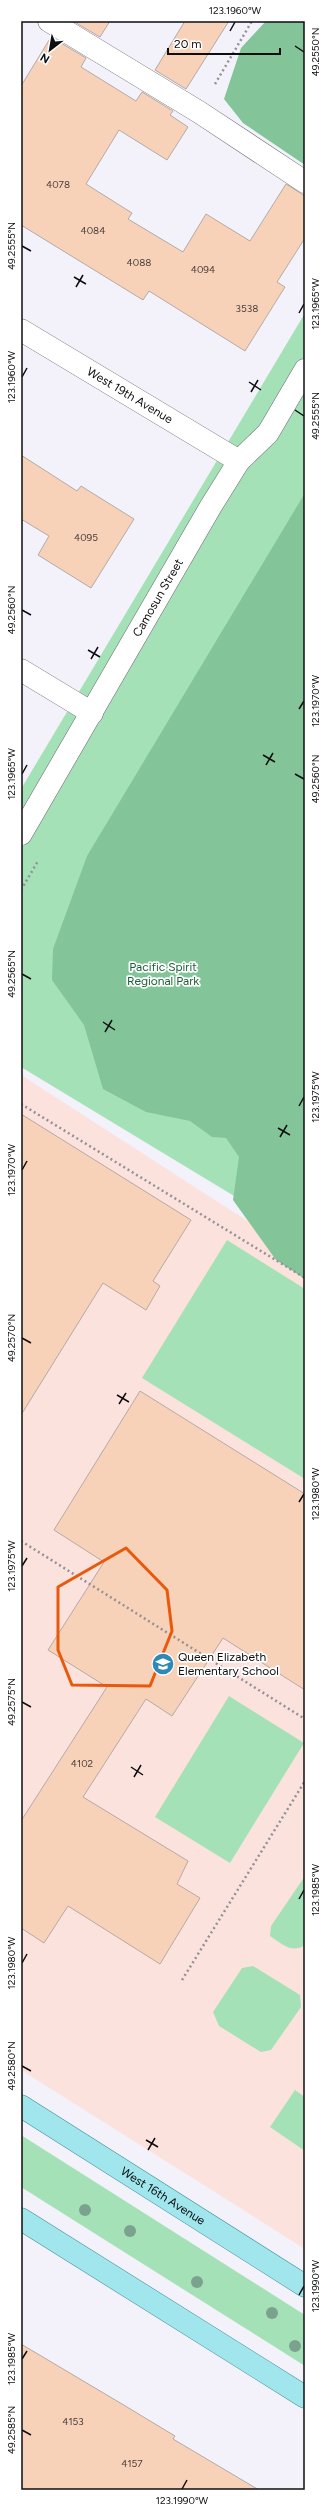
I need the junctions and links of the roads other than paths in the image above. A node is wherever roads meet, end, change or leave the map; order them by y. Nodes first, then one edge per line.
1 (49, 21) edge
2 (305, 182) edge
3 (21, 330) edge
4 (305, 370) edge
5 (239, 461) junction
6 (21, 670) edge
7 (92, 713) junction
8 (21, 834) edge
9 (21, 2106) edge
10 (21, 2219) edge
11 (305, 2286) edge
12 (305, 2397) edge

1 - 2 street
3 - 5 street, West 19th Avenue
4 - 5 street, Camosun Street
5 - 7 street, Camosun Street
6 - 7 street
7 - 8 street, Camosun Street
9 - 11 main road, West 16th Avenue
10 - 12 main road

